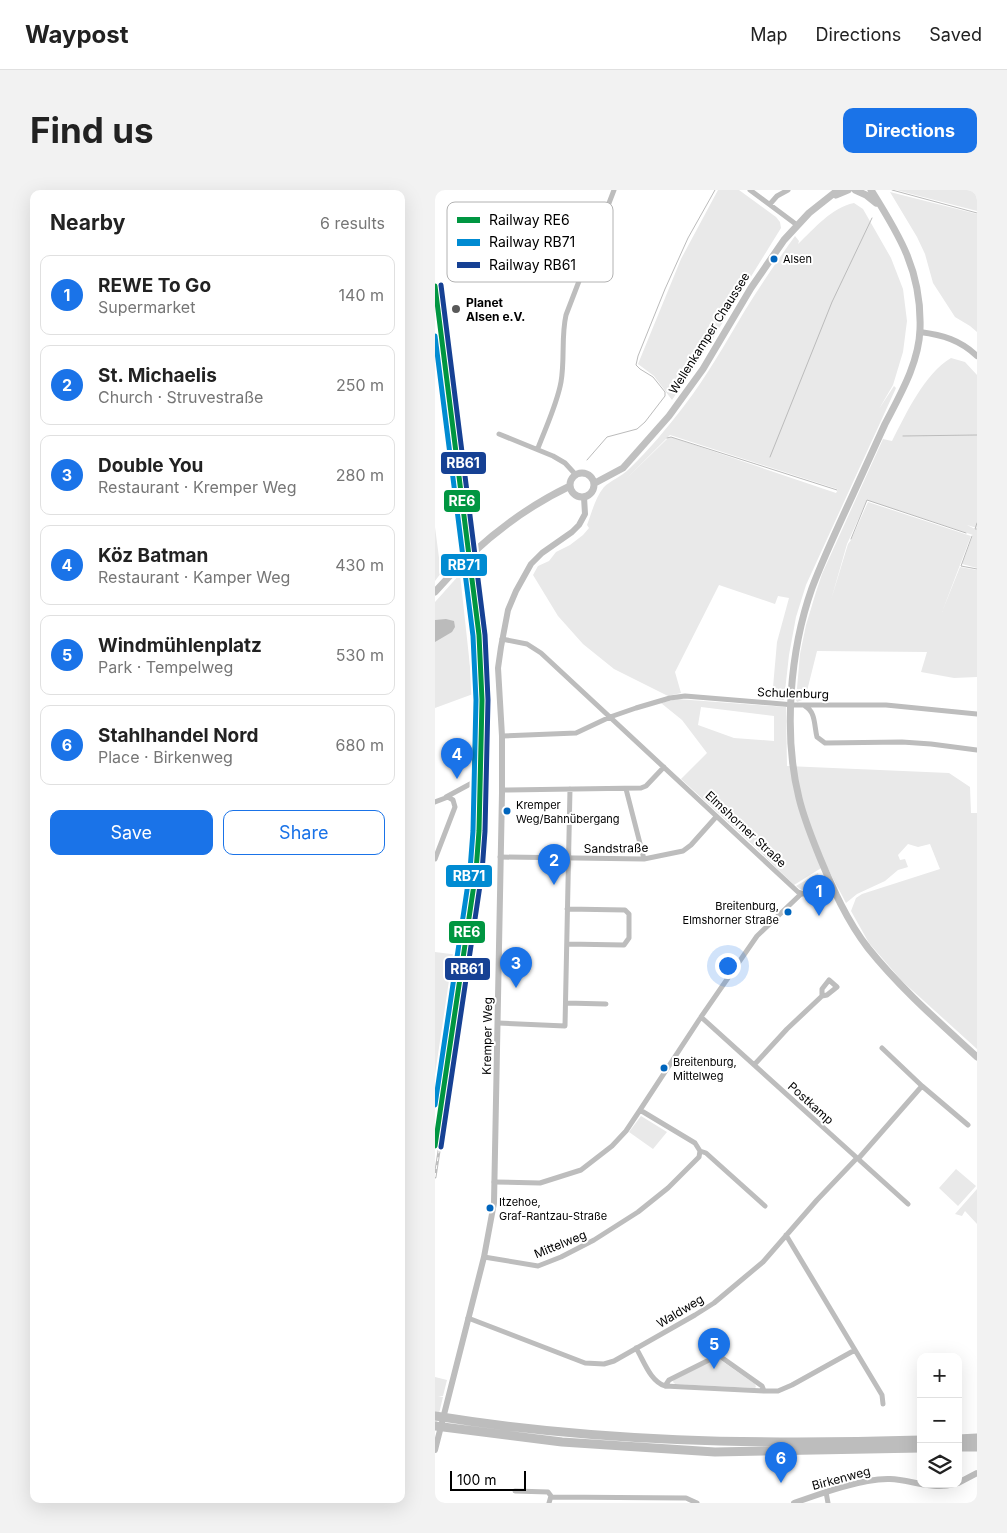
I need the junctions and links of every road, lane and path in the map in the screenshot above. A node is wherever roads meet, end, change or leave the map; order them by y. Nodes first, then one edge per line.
1 (614, 190) edge
2 (750, 190) edge
3 (788, 190) edge
4 (830, 190) edge
5 (838, 190) edge
6 (848, 190) edge
7 (855, 190) edge
8 (871, 190) edge
9 (609, 202) edge
10 (820, 203) junction
11 (770, 204) junction
12 (882, 208) junction
13 (797, 225) junction
14 (579, 282) edge
15 (920, 332) junction
16 (977, 356) edge
17 (499, 434) dead end
18 (538, 448) junction
19 (576, 475) junction
20 (595, 483) junction
21 (570, 486) junction
22 (584, 497) junction
23 (435, 592) edge
24 (502, 639) junction
25 (805, 706) junction
26 (977, 714) edge
27 (610, 717) junction
28 (502, 736) junction
29 (977, 750) edge
30 (663, 767) junction
31 (472, 783) dead end
32 (570, 789) junction
33 (626, 789) junction
34 (502, 790) junction
35 (447, 797) junction
36 (435, 802) edge
37 (716, 816) junction
38 (500, 857) junction
39 (569, 858) junction
40 (435, 860) edge
41 (644, 860) junction
42 (832, 887) junction
43 (801, 894) junction
44 (567, 908) junction
45 (567, 944) junction
46 (821, 996) dead end
47 (566, 1003) junction
48 (606, 1004) dead end
49 (701, 1017) junction
50 (498, 1023) junction
51 (881, 1048) dead end
52 (977, 1058) edge
53 (754, 1065) junction
54 (922, 1086) junction
55 (640, 1110) junction
56 (968, 1125) dead end
57 (700, 1151) junction
58 (857, 1158) junction
59 (494, 1182) junction
60 (908, 1204) dead end
61 (765, 1206) dead end
62 (786, 1235) junction
63 (483, 1257) junction
64 (468, 1318) junction
65 (637, 1348) junction
66 (855, 1350) junction
67 (665, 1386) junction
68 (764, 1391) junction
69 (883, 1404) dead end
70 (435, 1416) edge
71 (435, 1426) edge
72 (977, 1438) edge
73 (962, 1439) edge
74 (917, 1440) edge
75 (962, 1447) edge
76 (977, 1447) edge
77 (917, 1448) edge
78 (435, 1450) edge
79 (977, 1473) edge
80 (962, 1481) edge
81 (917, 1483) edge
82 (515, 1491) dead end
83 (826, 1492) junction
84 (550, 1500) edge
85 (697, 1503) edge
86 (793, 1503) edge
87 (829, 1503) edge

1 - 9 street
2 - 11 street
3 - 11 street
4 - 10 main road
5 - 10 main road, Wellenkamper Chaussee
6 - 10 main road
7 - 12 main road
8 - 12 main road
10 - 13 main road, Wellenkamper Chaussee
11 - 13 street
12 - 15 main road
13 - 20 main road, Wellenkamper Chaussee
14 - 18 street
15 - 16 street
15 - 42 main road
17 - 18 street
18 - 19 street
19 - 20 main road
19 - 21 main road
20 - 22 main road, Wellenkamper Chaussee
21 - 22 main road
21 - 23 main road
22 - 24 street, Kremper Weg
24 - 27 street, Elmshorner Straße
24 - 28 street, Kremper Weg
25 - 26 street, Schulenburg
25 - 27 street, Schulenburg
25 - 29 street
27 - 28 street, Schulenburg
27 - 30 street, Elmshorner Straße
28 - 34 street, Kremper Weg
30 - 33 street
30 - 37 street, Elmshorner Straße
31 - 35 street
32 - 33 street
32 - 34 street
32 - 39 street
33 - 41 street
34 - 38 street, Kremper Weg
35 - 36 street
35 - 40 street
37 - 41 street, Sandstraße
37 - 43 street, Elmshorner Straße
38 - 39 street, Sandstraße
38 - 50 street, Kremper Weg
39 - 41 street, Sandstraße
39 - 44 street
42 - 43 street
42 - 52 main road
43 - 49 street
44 - 45 street
44 - 45 street
45 - 47 street
46 - 53 street
47 - 48 street
47 - 50 street
49 - 53 street, Postkamp
49 - 55 street
50 - 59 street, Kremper Weg
51 - 54 street
53 - 58 street, Postkamp
54 - 56 street
54 - 58 street, Waldweg
55 - 57 street
55 - 59 street
57 - 61 street
57 - 63 street, Mittelweg
58 - 60 street, Postkamp
58 - 62 street, Waldweg
59 - 63 street, Kremper Weg
62 - 65 street, Waldweg
62 - 66 street
63 - 64 street, Kremper Weg
64 - 65 street, Waldweg
64 - 78 street, Kremper Weg
65 - 67 street
66 - 68 street
66 - 69 street
67 - 68 street
67 - 68 street
70 - 74 highway
71 - 77 highway
72 - 73 highway
75 - 76 highway
79 - 80 street
81 - 83 street, Birkenweg
82 - 84 street
83 - 86 street, Birkenweg
83 - 87 street
84 - 85 street

